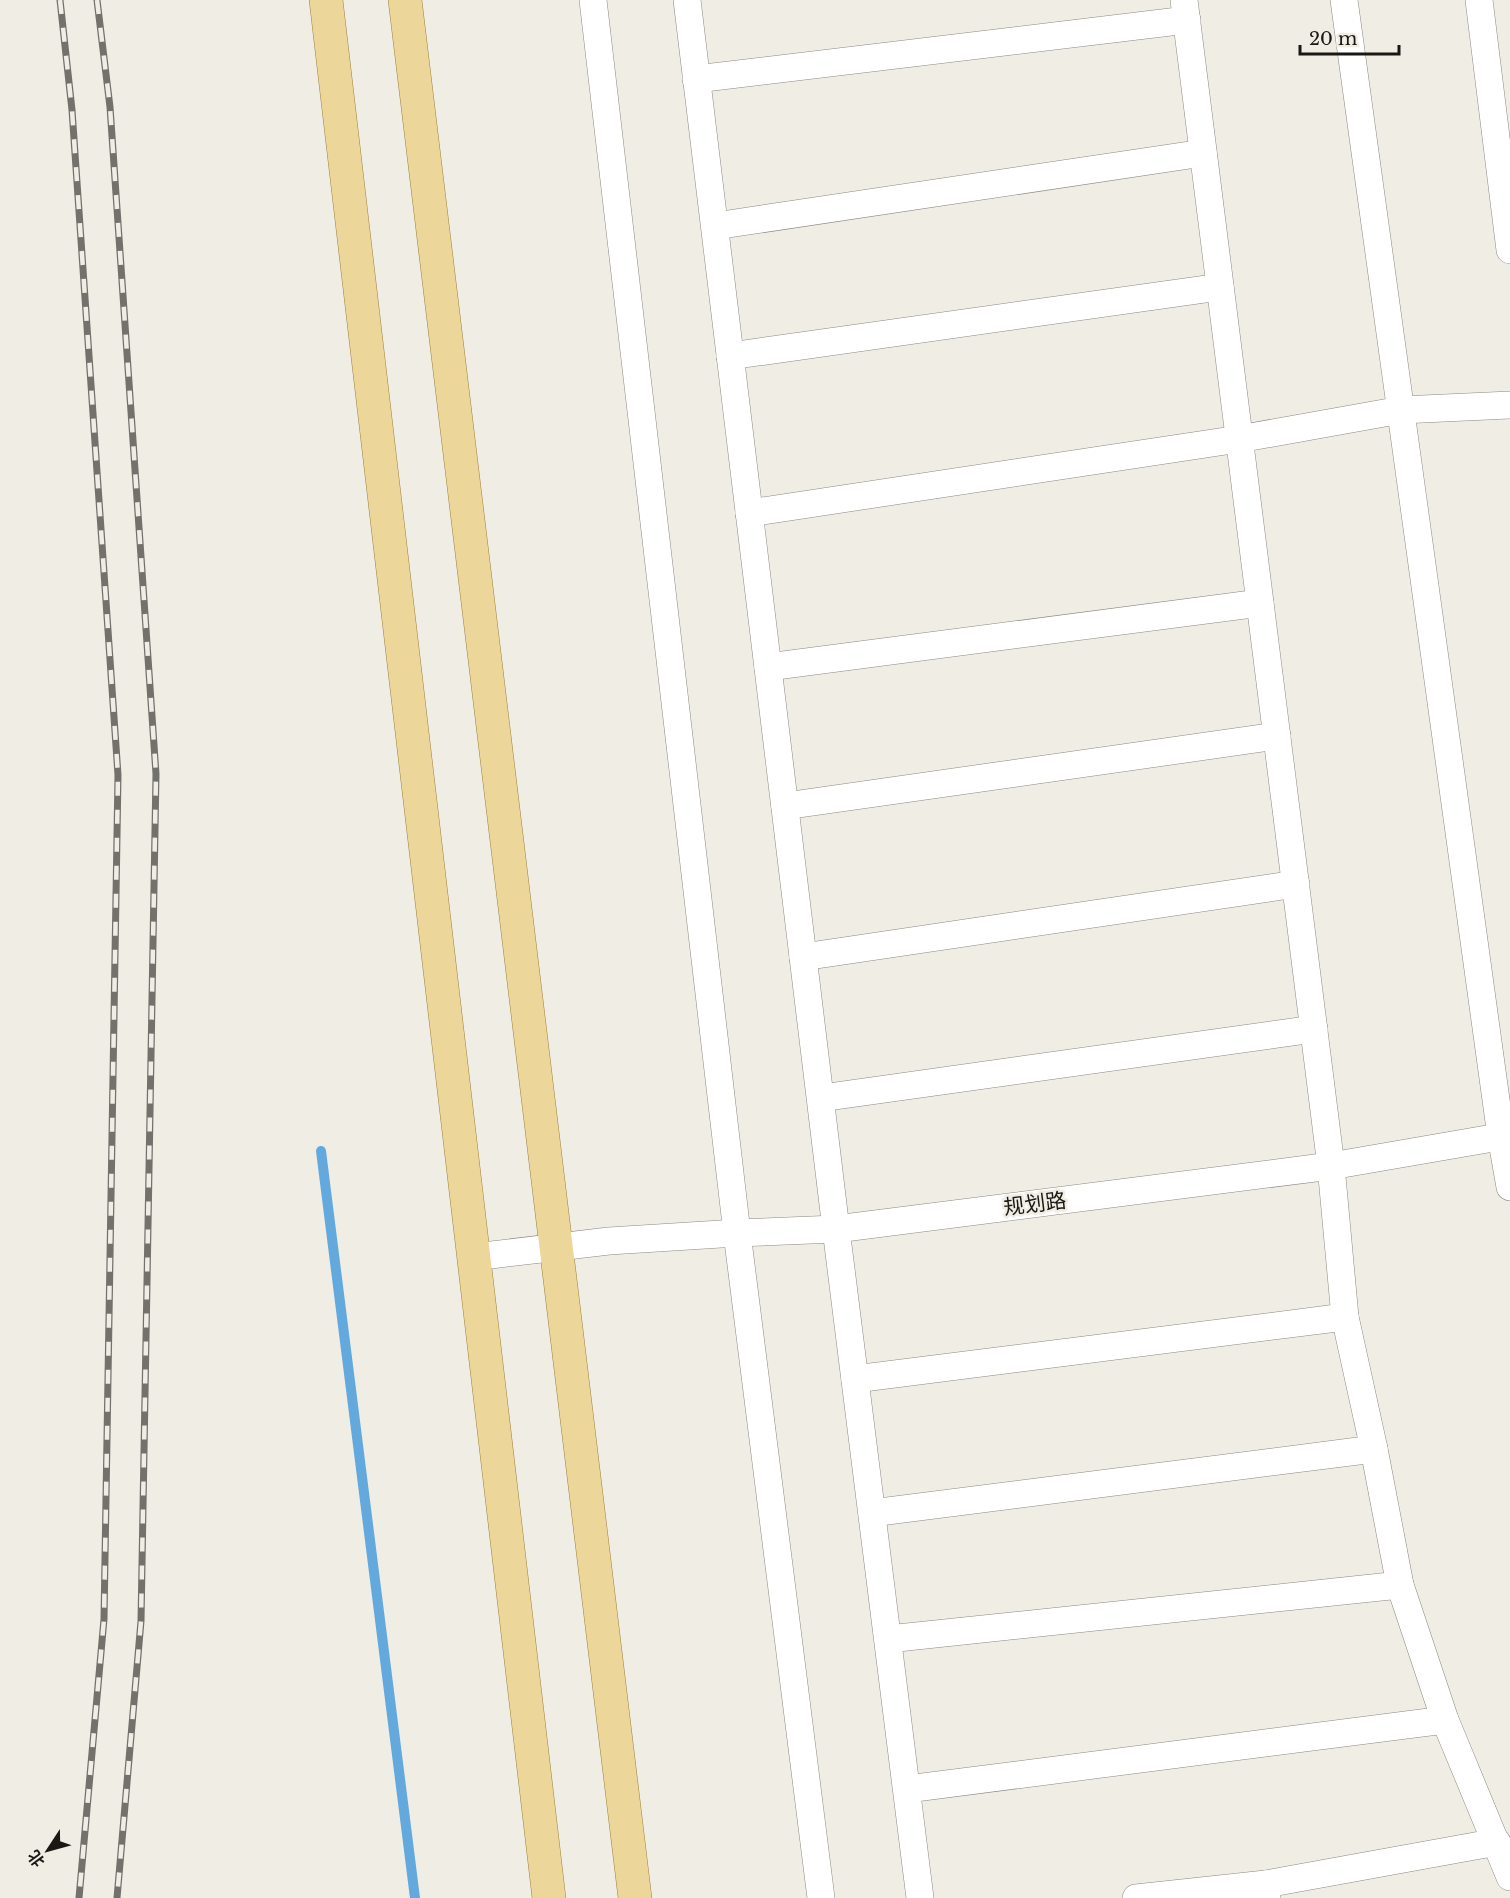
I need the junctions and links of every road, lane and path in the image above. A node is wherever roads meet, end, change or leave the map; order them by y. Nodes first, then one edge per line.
1 (326, 0) edge
2 (405, 0) edge
3 (593, 0) edge
4 (687, 0) edge
5 (1344, 0) edge
6 (1479, 0) edge
7 (1185, 10) edge
8 (696, 79) junction
9 (1502, 119) edge
10 (1203, 153) junction
11 (714, 226) junction
12 (1510, 250) edge
13 (1220, 287) junction
14 (730, 356) junction
15 (1510, 405) edge
16 (1401, 410) junction
17 (1239, 439) junction
18 (749, 513) junction
19 (1260, 603) junction
20 (768, 667) junction
21 (1277, 736) junction
22 (785, 806) junction
23 (1296, 884) junction
24 (803, 957) junction
25 (1314, 1029) junction
26 (821, 1098) junction
27 (1505, 1136) edge
28 (1331, 1166) junction
29 (1510, 1187) edge
30 (836, 1229) junction
31 (737, 1233) junction
32 (557, 1247) junction
33 (474, 1257) junction
34 (1345, 1317) junction
35 (855, 1379) junction
36 (1374, 1449) junction
37 (872, 1513) junction
38 (1400, 1585) junction
39 (888, 1639) junction
40 (1445, 1720) junction
41 (907, 1790) junction
42 (1497, 1842) junction
43 (1510, 1877) edge
44 (1266, 1891) edge
45 (549, 1898) edge
46 (635, 1898) edge
47 (821, 1898) edge
48 (920, 1898) edge
49 (1137, 1898) edge

1 - 33 main road
2 - 32 main road
3 - 31 street
4 - 8 street
5 - 16 street
6 - 9 street
7 - 8 street
7 - 10 street
8 - 11 street
9 - 12 street
10 - 11 street
10 - 13 street
11 - 14 street
13 - 14 street
13 - 17 street
14 - 18 street
15 - 16 street
16 - 17 street
16 - 27 street
17 - 18 street
17 - 19 street
18 - 20 street
19 - 20 street
19 - 21 street
20 - 22 street
21 - 22 street
21 - 23 street
22 - 24 street
23 - 24 street
23 - 25 street
24 - 26 street
25 - 26 street
25 - 28 street
26 - 30 street
27 - 28 street, 规划路
27 - 29 street
28 - 30 street, 规划路
28 - 34 street
30 - 31 street, 规划路
30 - 35 street
31 - 32 street, 规划路
31 - 47 street
32 - 33 street, 规划路
32 - 46 main road
33 - 45 main road
34 - 35 street
34 - 36 street
35 - 37 street
36 - 37 street
36 - 38 street
37 - 39 street
38 - 39 street
38 - 40 street
39 - 41 street
40 - 41 street
40 - 42 street
41 - 48 street
42 - 43 street
42 - 44 street
44 - 49 street

